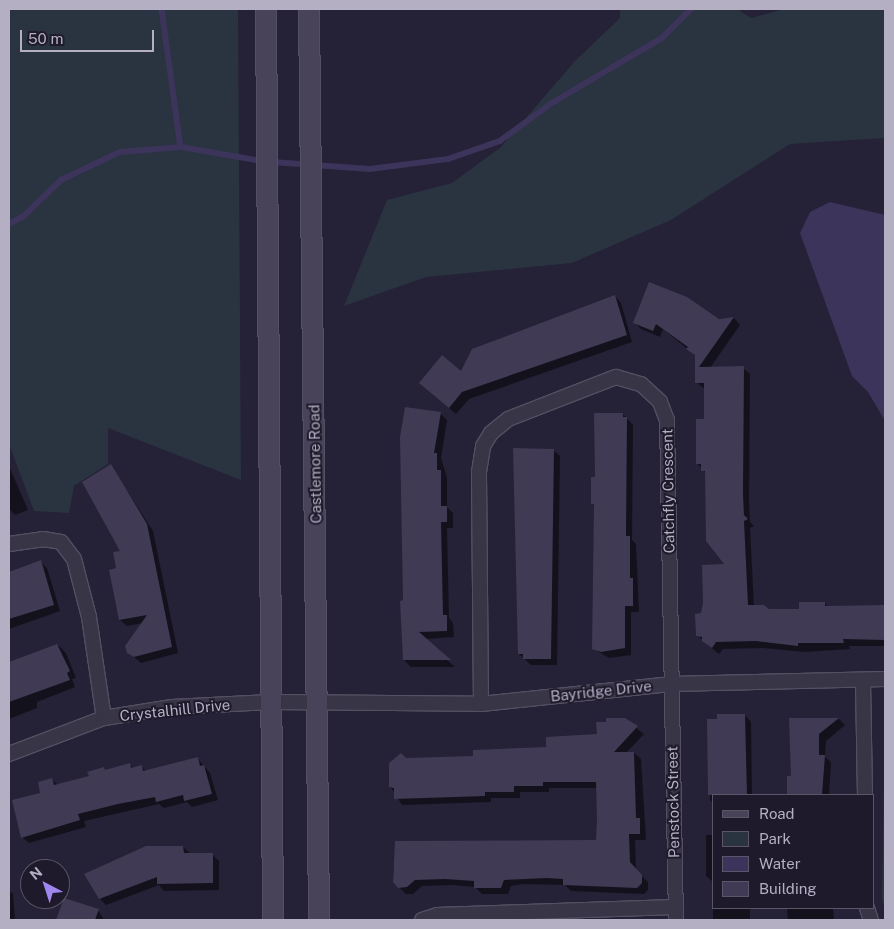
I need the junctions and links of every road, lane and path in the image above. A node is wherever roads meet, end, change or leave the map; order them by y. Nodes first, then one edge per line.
1 (266, 9) edge
2 (309, 9) edge
3 (9, 544) edge
4 (885, 679) edge
5 (863, 681) junction
6 (670, 684) junction
7 (271, 702) junction
8 (318, 702) junction
9 (481, 704) junction
10 (104, 718) junction
11 (9, 754) edge
12 (865, 794) edge
13 (676, 914) edge
14 (273, 920) edge
15 (318, 920) edge
16 (422, 920) edge

1 - 7 main road
2 - 8 main road, Castlemore Road
3 - 10 street
4 - 5 street, Bayridge Drive
5 - 6 street, Bayridge Drive
5 - 12 street
6 - 9 street, Bayridge Drive
6 - 9 street, Catchfly Crescent
6 - 13 street, Penstock Street
7 - 8 street, Crystalhill Drive
7 - 10 street, Crystalhill Drive
7 - 14 main road
8 - 9 street, Bayridge Drive
8 - 15 main road, Castlemore Road
10 - 11 street, Crystalhill Drive
13 - 16 street

